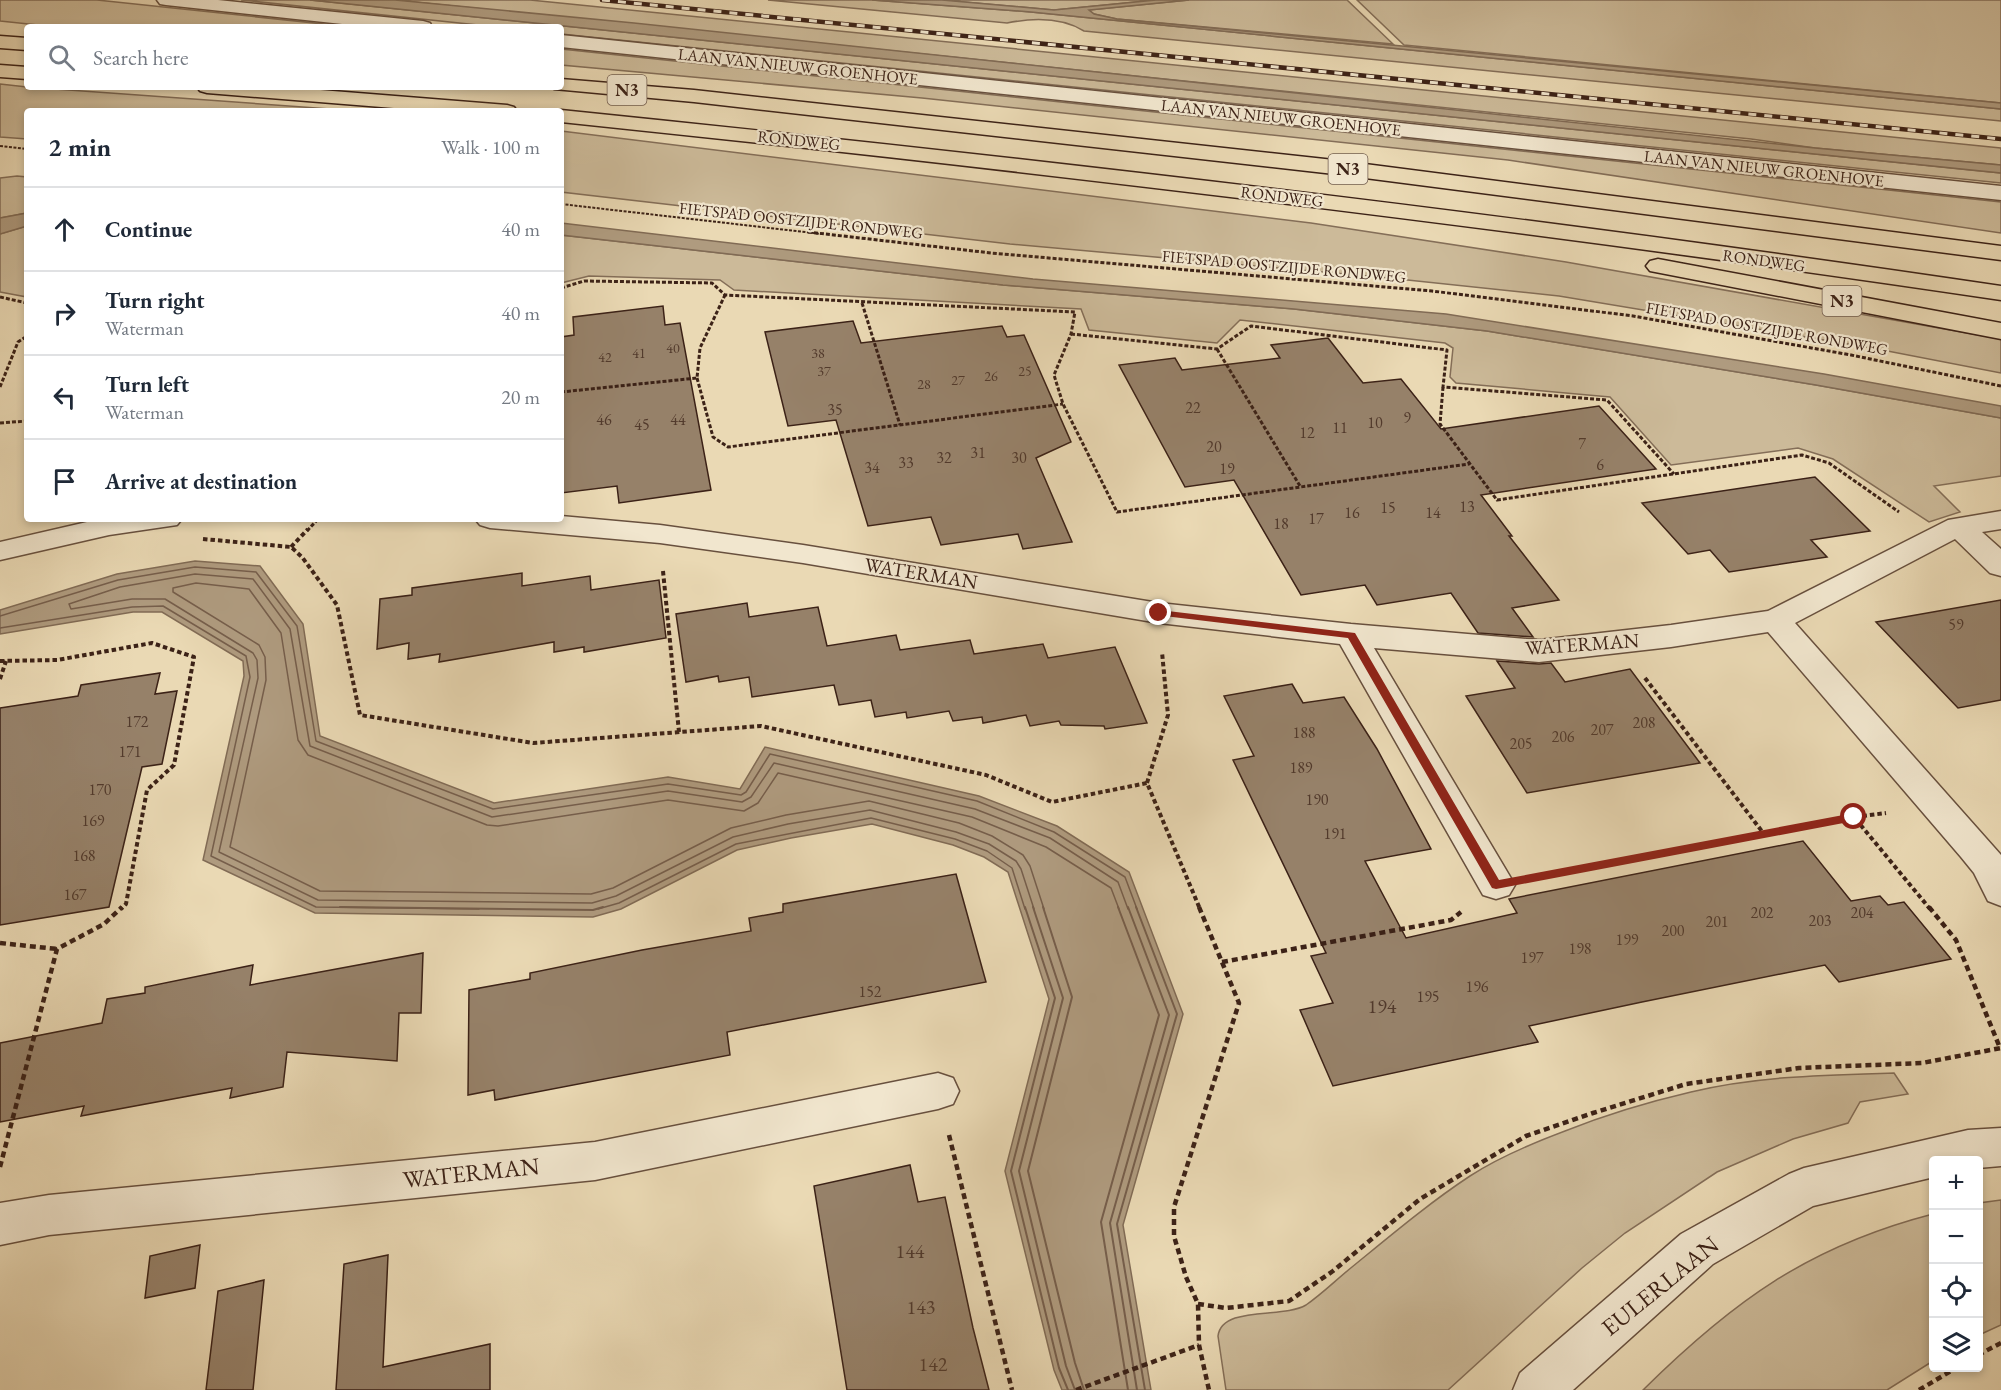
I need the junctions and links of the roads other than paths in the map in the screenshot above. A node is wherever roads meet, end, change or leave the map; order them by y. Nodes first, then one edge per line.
1 (166, 0) edge
2 (394, 24) edge
3 (564, 41) edge
4 (0, 42) edge
5 (24, 44) edge
6 (0, 71) edge
7 (24, 73) edge
8 (564, 85) edge
9 (244, 90) edge
10 (470, 108) edge
11 (564, 116) edge
12 (2001, 193) edge
13 (1373, 206) junction
14 (2001, 253) edge
15 (2001, 293) edge
16 (2001, 331) edge
17 (2001, 520) edge
18 (142, 522) edge
19 (524, 522) edge
20 (1947, 532) junction
21 (0, 551) edge
22 (2001, 566) edge
23 (1775, 620) junction
24 (1352, 635) junction
25 (1496, 885) road end
26 (2001, 891) edge
27 (938, 1091) road end
28 (2001, 1147) edge
29 (0, 1224) edge
30 (1537, 1390) edge

1 - 2 street
3 - 12 street, LAAN VAN NIEUW GROENHOVE
4 - 5 highway
6 - 7 highway
8 - 14 highway, RONDWEG / N3
9 - 10 highway
11 - 13 highway, RONDWEG / N3
13 - 15 highway, RONDWEG / N3
13 - 16 highway, N3
17 - 20 street, WATERMAN
18 - 21 street
19 - 24 street, WATERMAN
20 - 22 street
20 - 23 street, WATERMAN
23 - 24 street, WATERMAN
23 - 26 street
24 - 25 street
27 - 29 street, WATERMAN
28 - 30 street, EULERLAAN

